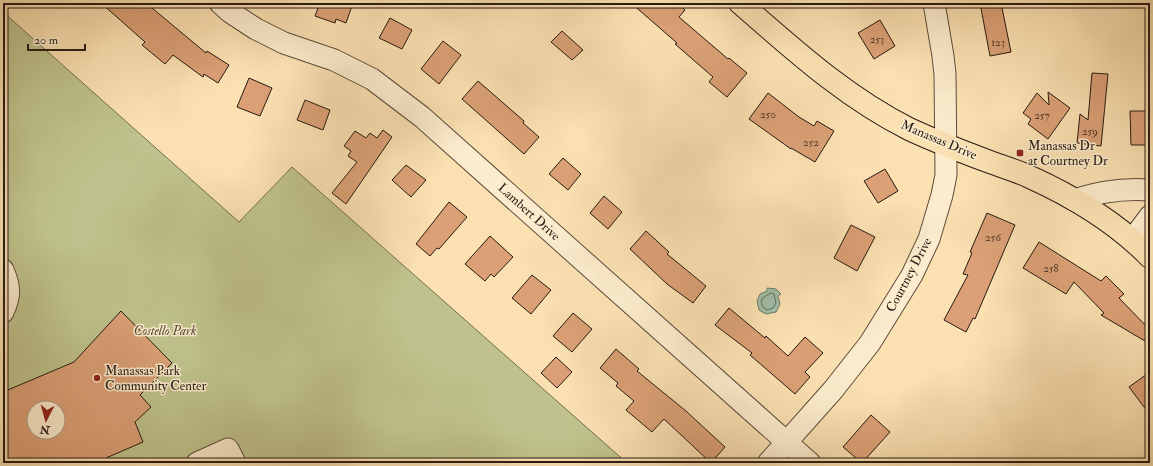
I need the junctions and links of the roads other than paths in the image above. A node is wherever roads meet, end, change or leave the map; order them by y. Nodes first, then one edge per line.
1 (220, 3) edge
2 (740, 3) edge
3 (934, 3) edge
4 (945, 144) junction
5 (1150, 190) edge
6 (1074, 200) junction
7 (1150, 216) edge
8 (1132, 240) junction
9 (1150, 257) edge
10 (3, 270) edge
11 (3, 312) edge
12 (787, 442) junction
13 (197, 463) edge
14 (235, 463) edge
15 (768, 463) edge
16 (810, 463) edge

1 - 12 street, Lambert Drive
2 - 4 main road, Manassas Drive
3 - 4 street, Courtney Drive
4 - 6 main road, Manassas Drive
4 - 12 street, Courtney Drive
5 - 6 street
6 - 8 main road, Manassas Drive
7 - 8 street
8 - 9 main road, Manassas Drive
10 - 11 street
12 - 15 street, Courtney Drive
12 - 16 street, Lambert Drive
13 - 14 street

